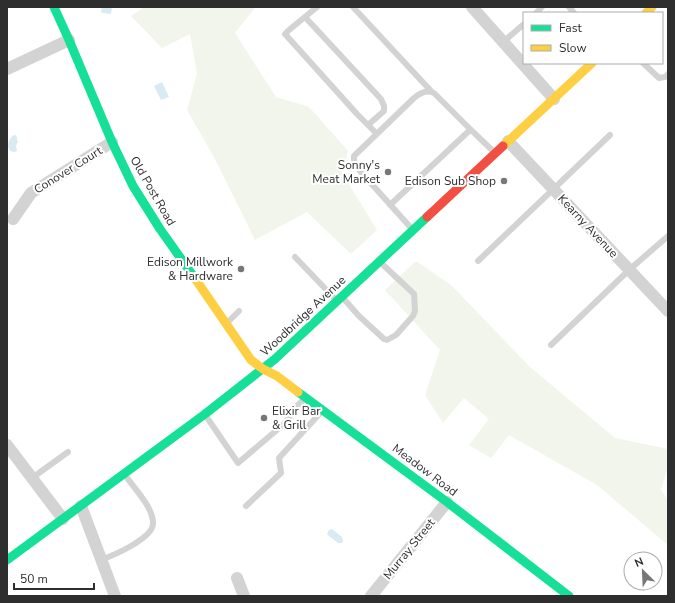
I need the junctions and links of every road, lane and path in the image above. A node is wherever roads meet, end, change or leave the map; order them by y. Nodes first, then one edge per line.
1 (54, 7) edge
2 (317, 7) edge
3 (353, 7) edge
4 (472, 7) edge
5 (305, 17) junction
6 (523, 25) edge
7 (69, 40) junction
8 (503, 42) junction
9 (591, 64) edge
10 (644, 64) edge
11 (7, 69) edge
12 (668, 74) edge
13 (431, 91) junction
14 (554, 99) junction
15 (368, 125) junction
16 (470, 130) junction
17 (377, 134) junction
18 (610, 135) dead end
19 (508, 141) junction
20 (112, 142) junction
21 (495, 154) junction
22 (553, 189) junction
23 (390, 205) junction
24 (13, 219) dead end
25 (414, 230) junction
26 (668, 236) edge
27 (295, 257) dead end
28 (380, 261) junction
29 (478, 261) dead end
30 (629, 270) junction
31 (340, 299) junction
32 (240, 311) dead end
33 (668, 311) edge
34 (226, 324) junction
35 (550, 345) dead end
36 (263, 369) junction
37 (306, 397) junction
38 (324, 410) junction
39 (205, 414) junction
40 (7, 444) edge
41 (68, 452) dead end
42 (123, 474) junction
43 (32, 478) junction
44 (447, 502) junction
45 (81, 506) junction
46 (246, 506) dead end
47 (63, 519) junction
48 (7, 560) edge
49 (101, 560) junction
50 (237, 578) dead end
51 (562, 594) edge
52 (115, 596) edge
53 (244, 596) edge
54 (371, 596) edge

1 - 7 street, Old Post Road
2 - 5 lane
3 - 13 lane
4 - 8 street
5 - 15 lane
5 - 15 lane
6 - 8 lane
7 - 11 street
7 - 20 street, Old Post Road
8 - 14 street
9 - 14 street, Woodbridge Avenue
10 - 12 lane
13 - 16 lane
13 - 17 lane
14 - 19 street, Woodbridge Avenue
15 - 17 lane
16 - 21 lane
16 - 23 lane
17 - 23 lane
18 - 22 lane
19 - 21 street, Woodbridge Avenue
19 - 22 street, Kearny Avenue
20 - 24 street, Conover Court
20 - 34 street, Old Post Road
21 - 25 street, Woodbridge Avenue
22 - 29 lane
22 - 30 street, Kearny Avenue
23 - 25 lane
25 - 28 street, Woodbridge Avenue
26 - 30 lane
27 - 31 lane
28 - 31 street, Woodbridge Avenue
28 - 31 lane
30 - 33 street, Kearny Avenue
30 - 35 lane
31 - 36 street, Woodbridge Avenue
32 - 34 lane
34 - 36 street, Old Post Road
36 - 37 street, Meadow Road
36 - 39 street, Woodbridge Avenue
37 - 38 street, Meadow Road
37 - 39 lane
38 - 44 street, Meadow Road
38 - 46 lane
39 - 42 street, Woodbridge Avenue
40 - 43 street
41 - 43 lane
42 - 45 street, Woodbridge Avenue
42 - 49 lane
43 - 47 street
44 - 51 street, Meadow Road
44 - 54 street, Murray Street
45 - 47 street, Woodbridge Avenue
45 - 49 street
47 - 48 street, Woodbridge Avenue
49 - 52 street
50 - 53 street

